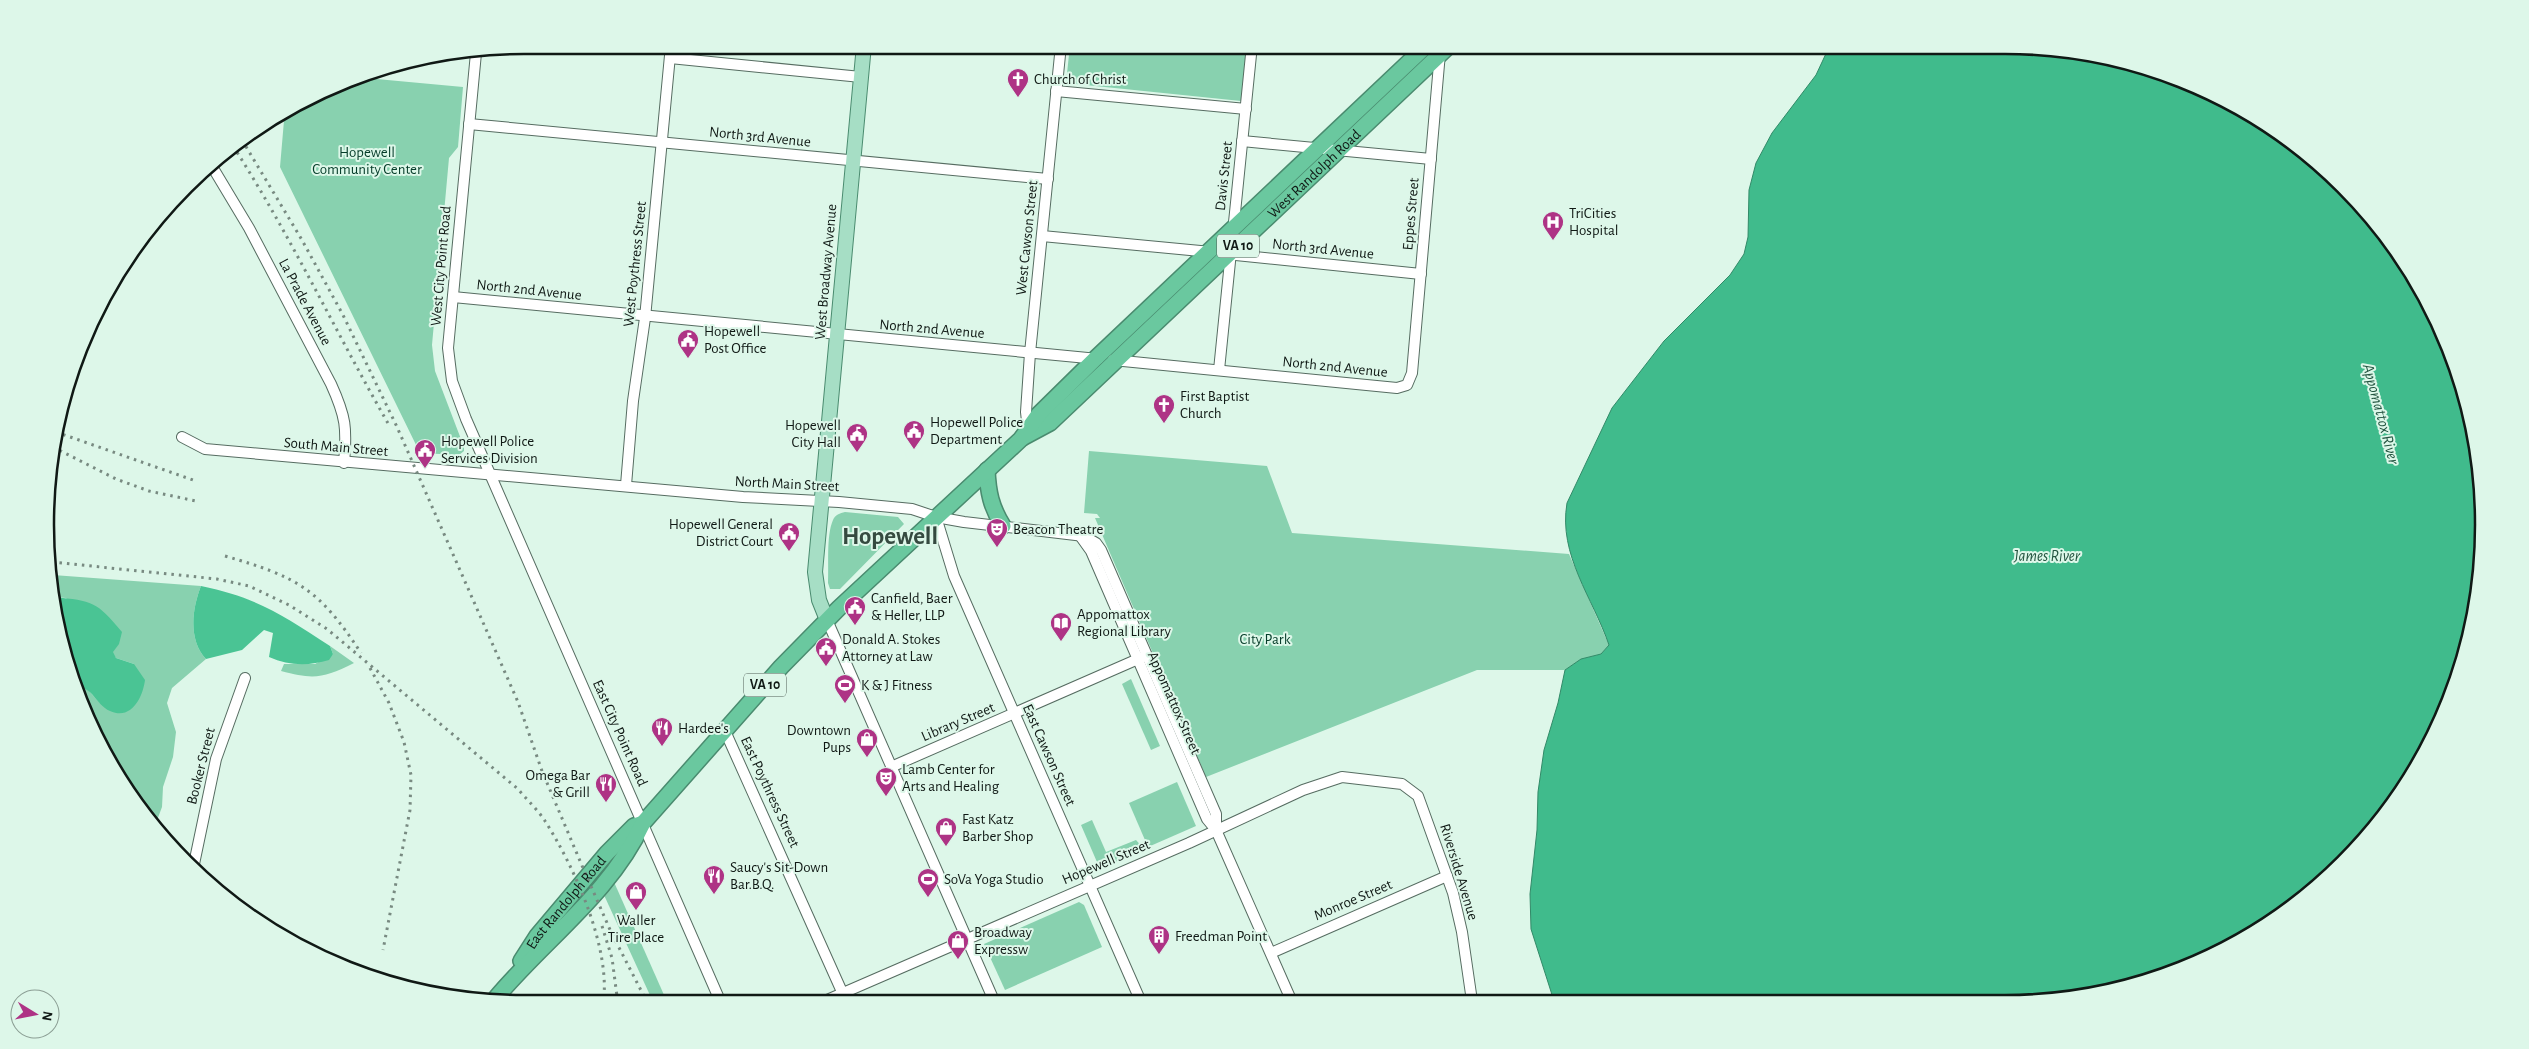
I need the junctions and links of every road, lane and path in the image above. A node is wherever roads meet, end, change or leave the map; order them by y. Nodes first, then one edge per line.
1 (670, 54) edge
2 (863, 54) edge
3 (1060, 54) edge
4 (1251, 54) edge
5 (1417, 54) edge
6 (1438, 54) edge
7 (1443, 54) edge
8 (476, 57) edge
9 (670, 58) junction
10 (861, 77) junction
11 (1056, 91) junction
12 (1246, 109) junction
13 (469, 124) junction
14 (1242, 141) junction
15 (662, 142) junction
16 (1318, 148) junction
17 (1340, 150) junction
18 (1431, 160) junction
19 (853, 162) junction
20 (214, 171) edge
21 (1048, 179) junction
22 (1233, 228) junction
23 (1042, 236) junction
24 (1208, 252) junction
25 (1229, 254) junction
26 (1421, 274) junction
27 (453, 297) junction
28 (645, 318) junction
29 (837, 335) junction
30 (1030, 353) junction
31 (1095, 359) junction
32 (1117, 361) junction
33 (1219, 370) junction
34 (1408, 385) joint
35 (1026, 433) junction
36 (182, 437) dead end
37 (344, 463) junction
38 (987, 470) junction
39 (491, 475) junction
40 (626, 485) junction
41 (822, 502) junction
42 (936, 517) junction
43 (1003, 526) junction
44 (1079, 534) joint
45 (827, 620) junction
46 (1142, 658) junction
47 (245, 678) dead end
48 (1014, 714) junction
49 (725, 730) junction
50 (892, 767) junction
51 (1379, 780) joint
52 (644, 823) junction
53 (1216, 830) junction
54 (195, 860) edge
55 (1447, 876) junction
56 (1089, 885) junction
57 (966, 939) junction
58 (1270, 953) junction
59 (843, 993) junction
60 (500, 994) edge
61 (717, 995) edge
62 (838, 995) edge
63 (990, 995) edge
64 (1138, 995) edge
65 (1289, 995) edge
66 (1471, 995) edge

1 - 9 street, West Poythress Street
2 - 10 main road, West Broadway Avenue
3 - 11 street, West Cawson Street
4 - 12 street, Davis Street
5 - 16 highway, West Randolph Road / VA 10
6 - 17 highway, West Randolph Road / VA 10
7 - 18 street, Eppes Street
8 - 13 street, West City Point Road
9 - 10 street
9 - 15 street, West Poythress Street
10 - 19 main road, West Broadway Avenue
11 - 12 street
11 - 21 street, West Cawson Street
12 - 14 street, Davis Street
13 - 15 street, North 3rd Avenue
13 - 27 street, West City Point Road
14 - 16 street
14 - 22 street, Davis Street
15 - 19 street, North 3rd Avenue
15 - 28 street, West Poythress Street
16 - 17 street
16 - 22 highway, West Randolph Road / VA 10
17 - 18 street
17 - 25 highway, West Randolph Road / VA 10
18 - 26 street, Eppes Street
19 - 21 street, North 3rd Avenue
19 - 29 main road, West Broadway Avenue
20 - 37 street, La Prade Avenue
21 - 23 street, West Cawson Street
22 - 24 highway, West Randolph Road / VA 10
22 - 25 street, Davis Street
23 - 24 street, North 3rd Avenue
23 - 30 street, West Cawson Street
24 - 25 street, North 3rd Avenue
24 - 31 highway, West Randolph Road / VA 10
25 - 26 street, North 3rd Avenue
25 - 32 highway, West Randolph Road / VA 10
25 - 33 street, Davis Street
26 - 34 street, Eppes Street
27 - 28 street, North 2nd Avenue
27 - 39 street, West City Point Road
28 - 29 street, North 2nd Avenue
28 - 40 street, West Poythress Street
29 - 30 street, North 2nd Avenue
29 - 41 main road, West Broadway Avenue
30 - 31 street, North 2nd Avenue
30 - 35 street, West Cawson Street
31 - 32 street, North 2nd Avenue
31 - 35 highway, West Randolph Road / VA 10
32 - 33 street, North 2nd Avenue
32 - 35 highway, West Randolph Road / VA 10
33 - 34 street, North 2nd Avenue
35 - 38 highway, West Randolph Road / VA 10
36 - 37 street, South Main Street
37 - 39 street, South Main Street
38 - 42 highway, West Randolph Road / VA 10
38 - 43 highway
39 - 40 street, North Main Street
39 - 52 street, East City Point Road
40 - 41 street, North Main Street
41 - 42 street, North Main Street
41 - 45 main road, West Broadway Avenue
42 - 43 street, North Main Street
42 - 45 highway, East Randolph Road / VA 10
42 - 48 street, East Cawson Street
43 - 44 street, North Main Street
44 - 46 street, Appomattox Street
45 - 49 highway, East Randolph Road / VA 10
45 - 50 street
46 - 48 street, Library Street
46 - 53 street, Appomattox Street
47 - 54 street, Booker Street
48 - 50 street, Library Street
48 - 56 street, East Cawson Street
49 - 52 highway, East Randolph Road / VA 10
49 - 59 street, East Poythress Street
50 - 57 street
51 - 53 street, Hopewell Street
51 - 55 street, Riverside Avenue
52 - 60 highway, East Randolph Road / VA 10
52 - 61 street, East City Point Road
53 - 56 street, Hopewell Street
53 - 58 street, Appomattox Street
55 - 58 street, Monroe Street
55 - 66 street, Riverside Avenue
56 - 57 street, Hopewell Street
56 - 64 street, East Cawson Street
57 - 59 street, Hopewell Street
57 - 63 street
58 - 65 street, Appomattox Street
59 - 62 street, Hopewell Street

